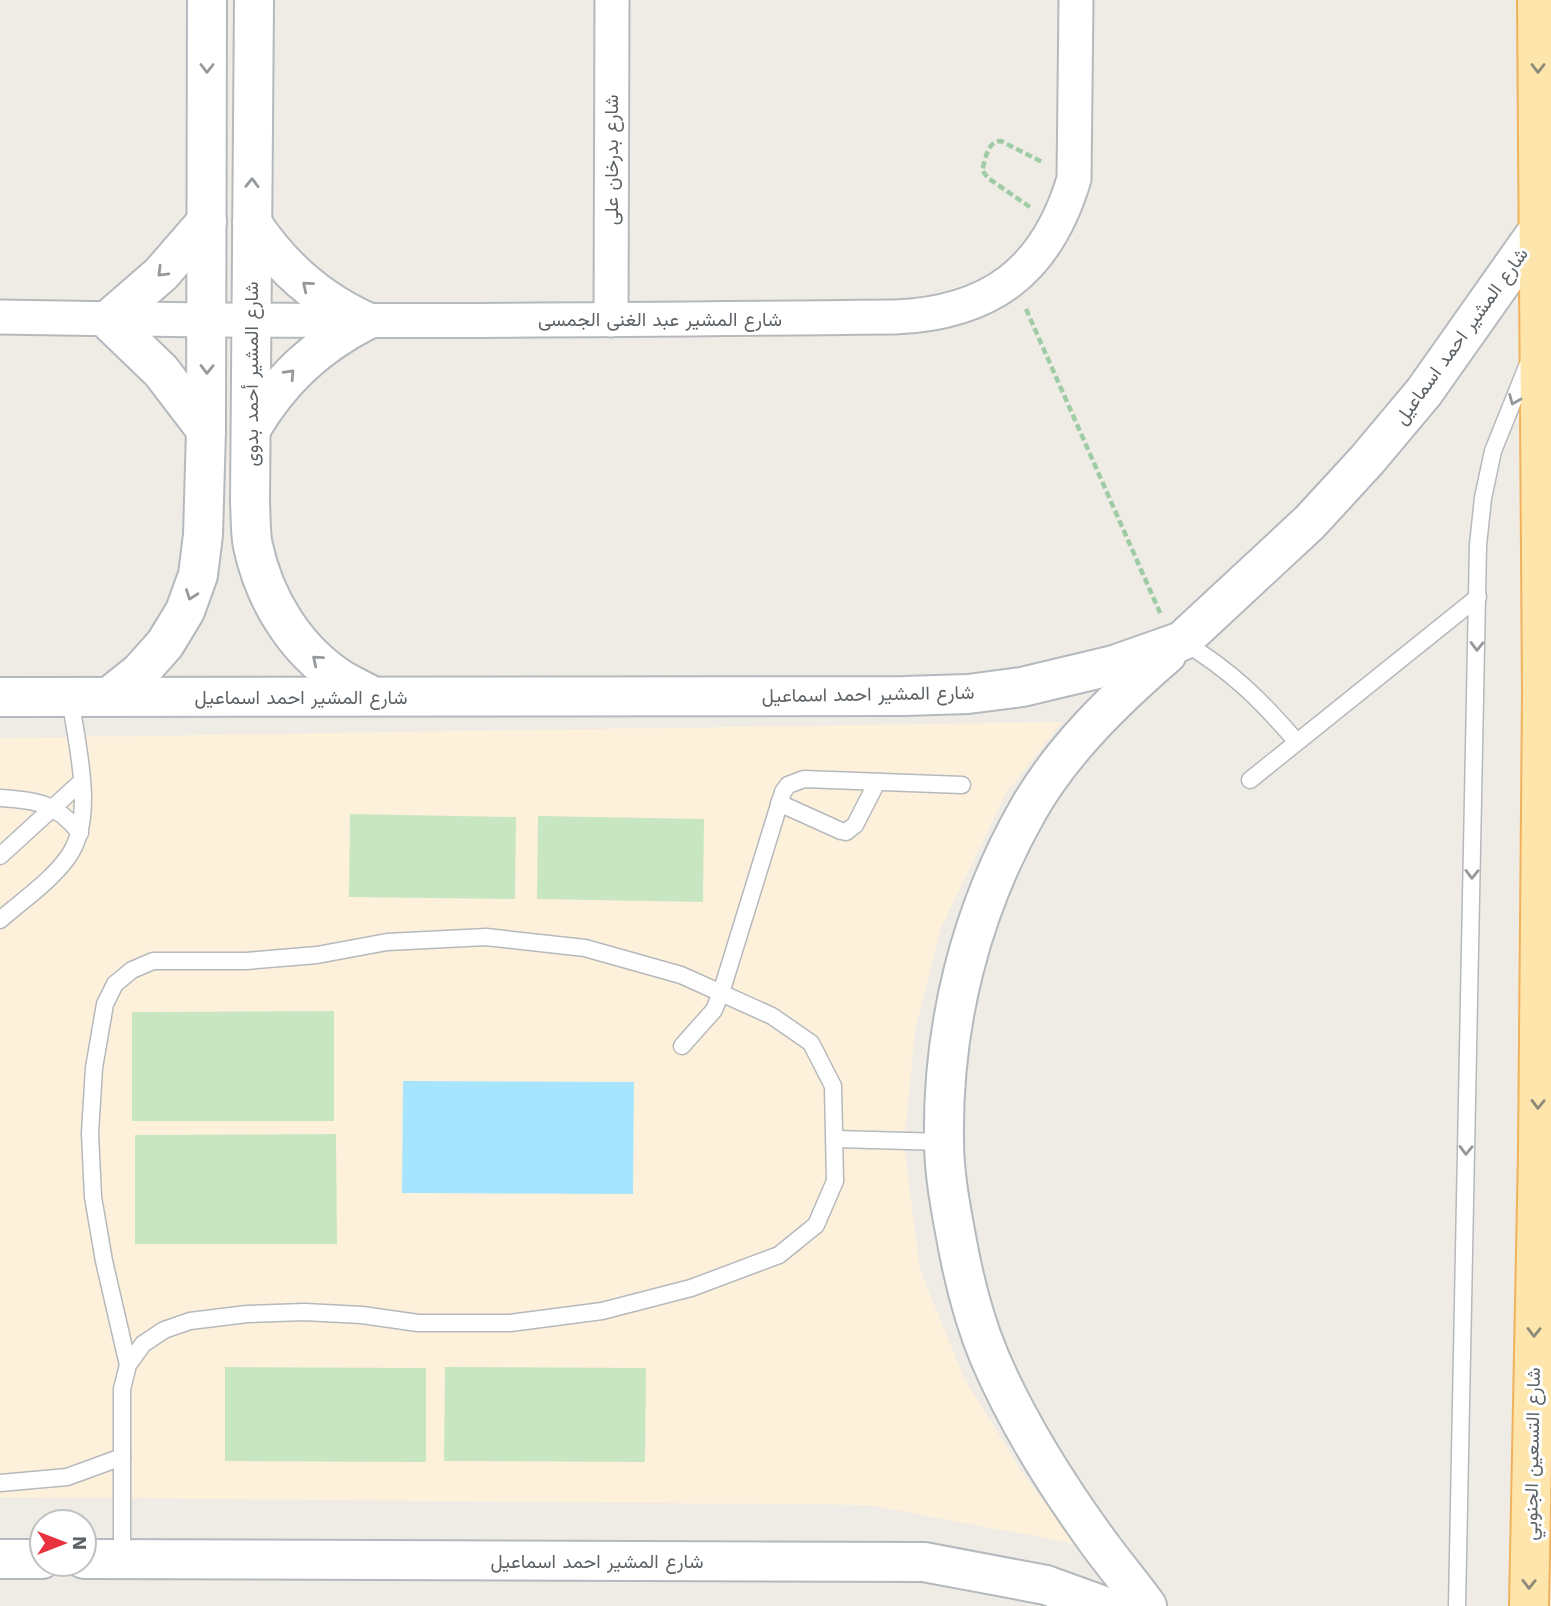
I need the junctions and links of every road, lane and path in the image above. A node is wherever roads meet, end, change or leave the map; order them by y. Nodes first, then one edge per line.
1 (207, 0) edge
2 (254, 0) edge
3 (612, 0) edge
4 (1076, 0) edge
5 (1537, 0) edge
6 (1074, 179) junction
7 (207, 221) junction
8 (252, 223) junction
9 (1057, 225) junction
10 (1539, 229) junction
11 (1013, 279) junction
12 (0, 317) edge
13 (108, 320) junction
14 (611, 320) junction
15 (207, 321) junction
16 (365, 321) junction
17 (251, 322) junction
18 (1539, 336) junction
19 (251, 429) junction
20 (206, 430) junction
21 (1478, 597) junction
22 (1182, 641) junction
23 (1072, 676) junction
24 (110, 696) junction
25 (0, 697) edge
26 (70, 697) junction
27 (374, 697) junction
28 (1097, 719) junction
29 (1296, 741) junction
30 (1250, 780) dead end
31 (81, 782) junction
32 (877, 782) junction
33 (962, 785) dead end
34 (0, 798) edge
35 (779, 803) junction
36 (54, 807) junction
37 (80, 833) junction
38 (0, 856) edge
39 (0, 920) edge
40 (721, 993) junction
41 (682, 1046) dead end
42 (836, 1139) junction
43 (944, 1142) junction
44 (128, 1365) junction
45 (122, 1457) junction
46 (0, 1483) edge
47 (1099, 1544) junction
48 (0, 1559) edge
49 (28, 1559) edge
50 (98, 1559) edge
51 (122, 1559) junction
52 (1046, 1585) junction
53 (1104, 1606) edge
54 (1147, 1606) edge
55 (1457, 1606) edge
56 (1529, 1606) edge

1 -> 7 main road
8 -> 2 main road, شارع المشير أحمد بدوى
3 - 14 street, شارع بدرخان على
4 - 6 street, شارع المشير عبد الغنى الجمسى
5 -> 10 main road, شارع التسعين الجنوبي
6 - 9 street, شارع المشير عبد الغنى الجمسى
6 - 9 path
7 -> 13 main road
7 - 15 main road
16 -> 8 main road
8 - 17 main road, شارع المشير أحمد بدوى
9 - 11 street, شارع المشير عبد الغنى الجمسى
10 - 18 main road, شارع التسعين الجنوبي
10 - 22 main road, شارع المشير احمد اسماعيل
11 - 14 street, شارع المشير عبد الغنى الجمسى
11 - 22 path
12 - 13 street, شارع المشير عبد الغنى الجمسى
13 - 15 street, شارع المشير عبد الغنى الجمسى
13 - 20 main road
14 - 16 street, شارع المشير عبد الغنى الجمسى
15 - 17 street, شارع المشير عبد الغنى الجمسى
15 -> 20 main road
16 - 17 street, شارع المشير عبد الغنى الجمسى
19 -> 16 main road
17 - 19 main road, شارع المشير أحمد بدوى
18 -> 21 lane
18 -> 56 main road, شارع التسعين الجنوبي
27 -> 19 main road, شارع المشير أحمد بدوى
20 -> 24 main road
21 - 29 lane
21 -> 55 lane
22 - 23 main road, شارع المشير احمد اسماعيل
22 - 28 main road
22 - 29 lane
23 - 27 main road, شارع المشير احمد اسماعيل
23 - 28 main road
24 - 26 main road, شارع المشير احمد اسماعيل
24 - 27 main road, شارع المشير احمد اسماعيل
25 - 26 main road, شارع المشير احمد اسماعيل
26 - 31 lane
28 - 43 main road
29 - 30 lane
31 - 36 lane
31 - 37 lane
32 - 33 lane
32 - 35 lane
32 - 35 lane
34 - 36 lane
35 - 40 lane
36 - 37 lane
36 - 38 lane
37 - 39 lane
40 - 41 lane
40 - 42 lane
40 - 44 lane
42 - 43 lane
42 - 44 lane
43 - 47 main road
44 - 45 lane
45 - 46 lane
45 - 51 lane
47 - 52 main road
47 - 54 main road
48 - 49 main road
50 - 51 main road, شارع المشير احمد اسماعيل
51 - 52 main road, شارع المشير احمد اسماعيل
52 - 53 main road, شارع المشير احمد اسماعيل

